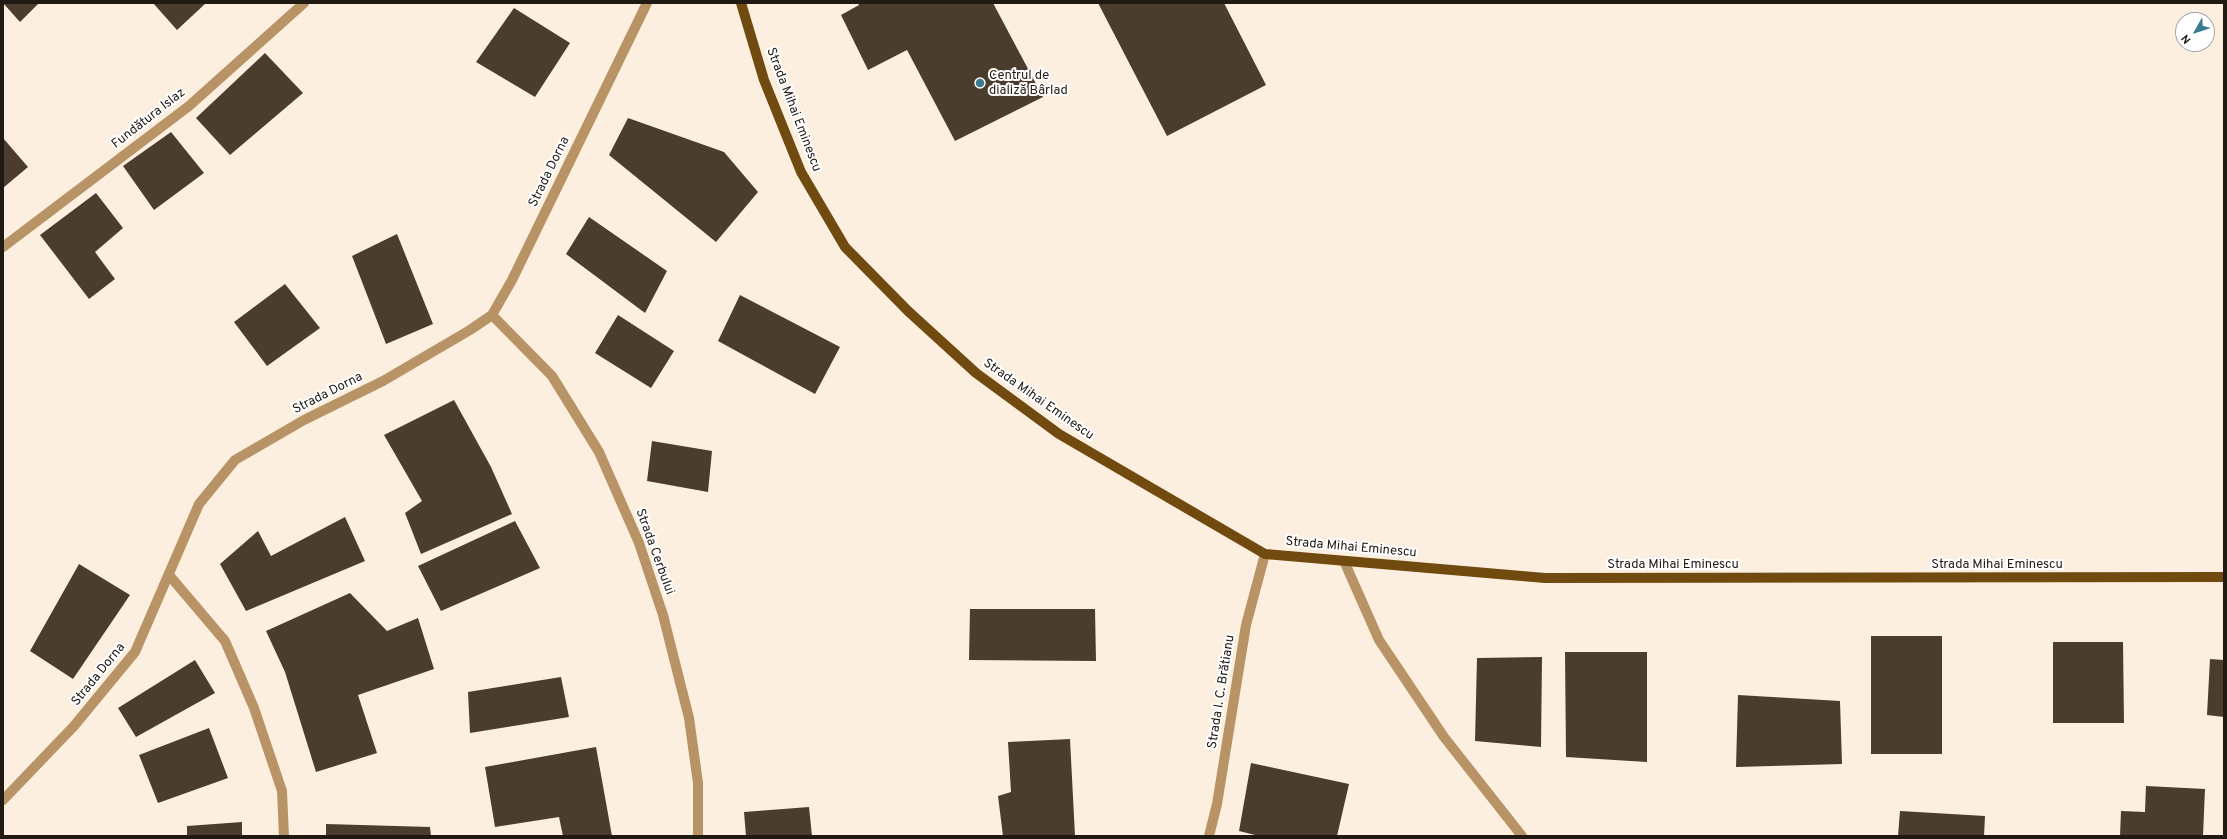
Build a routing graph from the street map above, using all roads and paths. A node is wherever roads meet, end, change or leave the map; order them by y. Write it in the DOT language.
graph roads {
  1 [pos="304,3"];
  2 [pos="647,3"];
  3 [pos="741,3"];
  4 [pos="3,247"];
  5 [pos="492,315"];
  6 [pos="1265,554"];
  7 [pos="1344,561"];
  8 [pos="169,576"];
  9 [pos="2224,577"];
  10 [pos="3,800"];
  11 [pos="284,836"];
  12 [pos="698,836"];
  13 [pos="1209,836"];
  14 [pos="1522,836"];
  1 -- 4 [label="street, Fundătura Islaz"];
  2 -- 5 [label="street, Strada Dorna"];
  3 -- 6 [label="main road, Strada Mihai Eminescu"];
  5 -- 8 [label="street, Strada Dorna"];
  5 -- 12 [label="street, Strada Cerbului"];
  6 -- 7 [label="main road, Strada Mihai Eminescu"];
  6 -- 13 [label="street, Strada I. C. Brătianu"];
  7 -- 9 [label="main road, Strada Mihai Eminescu"];
  7 -- 14 [label="street"];
  8 -- 10 [label="street, Strada Dorna"];
  8 -- 11 [label="street"];
}
